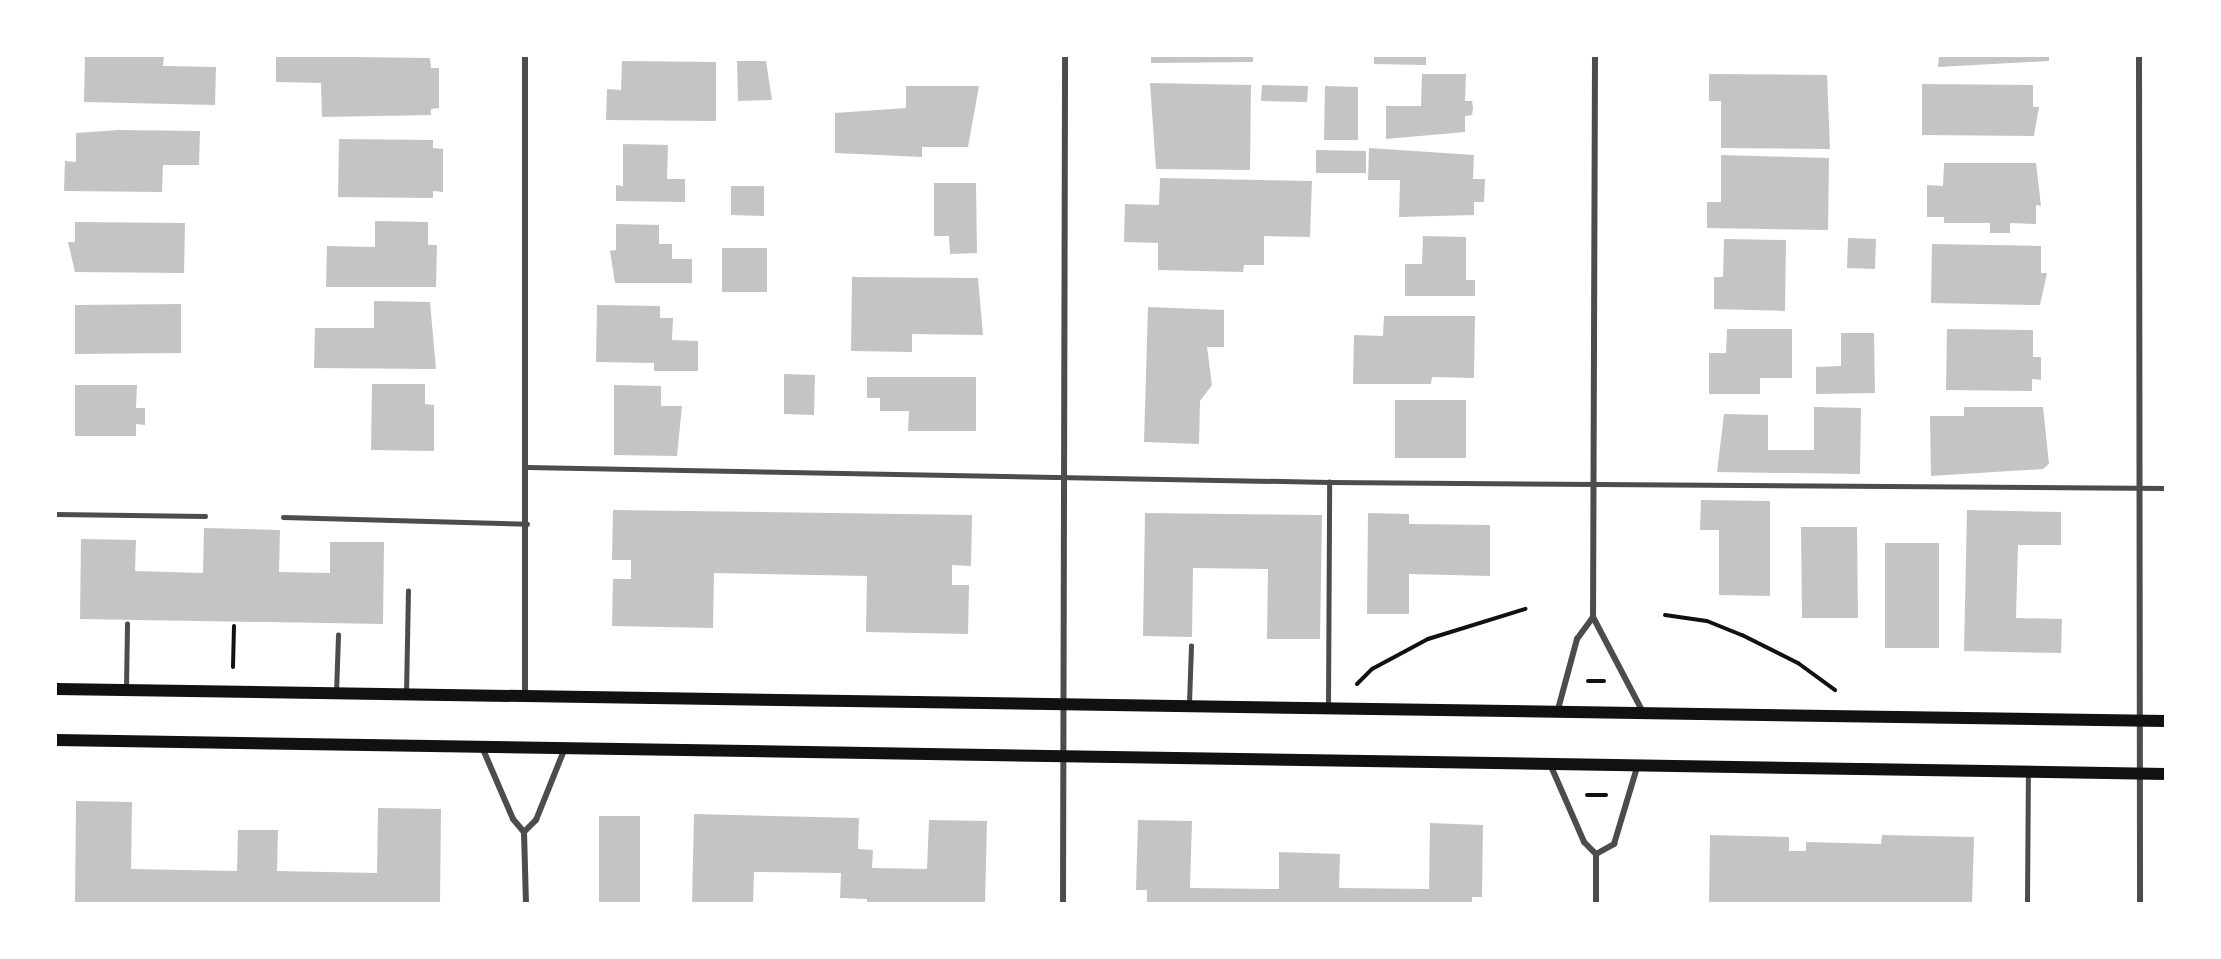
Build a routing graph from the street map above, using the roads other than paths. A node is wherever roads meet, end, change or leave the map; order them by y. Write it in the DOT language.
graph roads {
  1 [pos="525,56"];
  2 [pos="1065,56"];
  3 [pos="1596,56"];
  4 [pos="2139,56"];
  5 [pos="527,467"];
  6 [pos="1064,473"];
  7 [pos="1329,482"];
  8 [pos="1593,482"];
  9 [pos="2140,488"];
  10 [pos="2166,488"];
  11 [pos="56,514"];
  12 [pos="205,516"];
  13 [pos="283,518"];
  14 [pos="527,524"];
  15 [pos="408,591"];
  16 [pos="1593,617"];
  17 [pos="127,624"];
  18 [pos="338,634"];
  19 [pos="1191,646"];
  20 [pos="56,689"];
  21 [pos="125,690"];
  22 [pos="336,693"];
  23 [pos="406,694"];
  24 [pos="525,696"];
  25 [pos="1064,705"];
  26 [pos="1189,706"];
  27 [pos="1328,708"];
  28 [pos="1557,712"];
  29 [pos="1644,714"];
  30 [pos="2139,721"];
  31 [pos="2166,722"];
  32 [pos="56,740"];
  33 [pos="481,746"];
  34 [pos="565,748"];
  35 [pos="1065,756"];
  36 [pos="1550,764"];
  37 [pos="1638,764"];
  38 [pos="2028,771"];
  39 [pos="2139,774"];
  40 [pos="2166,774"];
  41 [pos="524,832"];
  42 [pos="1596,854"];
  43 [pos="526,903"];
  44 [pos="1063,903"];
  45 [pos="1596,903"];
  46 [pos="2027,903"];
  47 [pos="2140,903"];
  1 -- 5 [label="street"];
  2 -- 6 [label="street"];
  3 -- 8 [label="street"];
  4 -- 9 [label="street"];
  5 -- 6 [label="lane"];
  5 -- 14 [label="street"];
  6 -- 7 [label="lane"];
  6 -- 25 [label="street"];
  7 -- 8 [label="lane"];
  7 -- 27 [label="lane"];
  8 -- 9 [label="lane"];
  8 -- 16 [label="street"];
  9 -- 10 [label="lane"];
  9 -- 30 [label="street"];
  11 -- 12 [label="lane"];
  13 -- 14 [label="lane"];
  14 -- 24 [label="street"];
  15 -- 23 [label="lane"];
  16 -- 28 [label="street"];
  16 -- 29 [label="street"];
  17 -- 21 [label="lane"];
  18 -- 22 [label="lane"];
  19 -- 26 [label="lane"];
  20 -- 21 [label="main road"];
  21 -- 22 [label="main road"];
  22 -- 23 [label="main road"];
  23 -- 24 [label="main road"];
  24 -- 25 [label="main road"];
  25 -- 26 [label="main road"];
  25 -- 35 [label="street"];
  26 -- 27 [label="main road"];
  27 -- 28 [label="main road"];
  28 -- 29 [label="main road"];
  29 -- 30 [label="main road"];
  30 -- 31 [label="main road"];
  30 -- 39 [label="street"];
  32 -- 33 [label="main road"];
  33 -- 34 [label="main road"];
  33 -- 41 [label="street"];
  34 -- 35 [label="main road"];
  34 -- 41 [label="street"];
  35 -- 36 [label="main road"];
  35 -- 44 [label="street"];
  36 -- 37 [label="main road"];
  36 -- 42 [label="street"];
  37 -- 38 [label="main road"];
  37 -- 42 [label="street"];
  38 -- 39 [label="main road"];
  38 -- 46 [label="lane"];
  39 -- 40 [label="main road"];
  39 -- 47 [label="street"];
  41 -- 43 [label="street"];
  42 -- 45 [label="street"];
}
